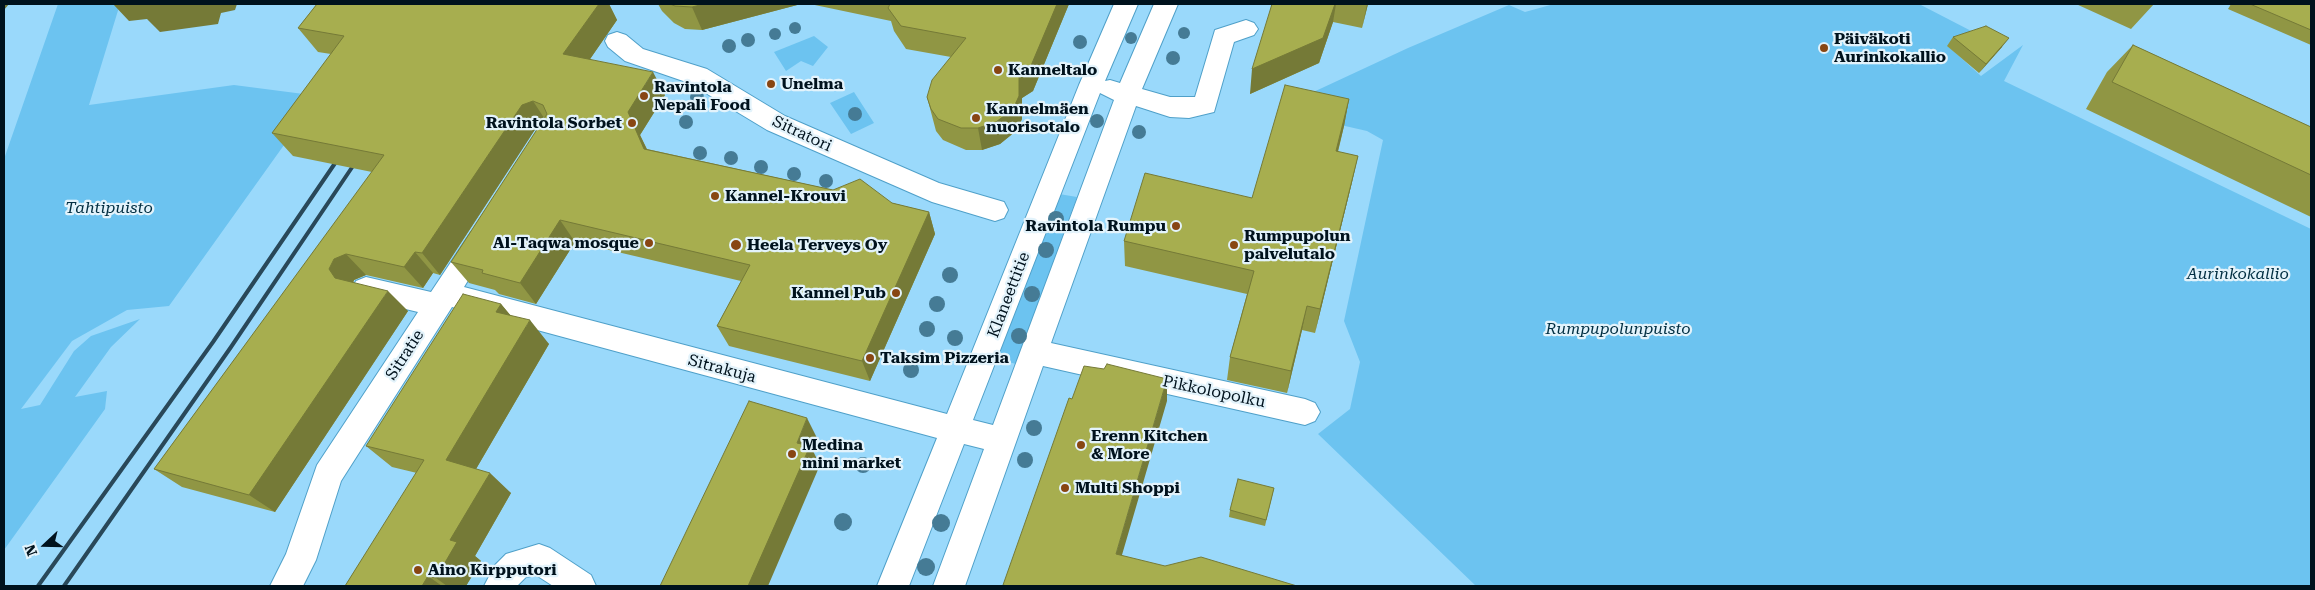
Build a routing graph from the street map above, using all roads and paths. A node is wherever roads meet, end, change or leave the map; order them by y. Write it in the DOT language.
graph roads {
  1 [pos="1126,4"];
  2 [pos="1166,4"];
  3 [pos="1246,29"];
  4 [pos="617,41"];
  5 [pos="1091,85"];
  6 [pos="1128,94"];
  7 [pos="995,210"];
  8 [pos="494,219"];
  9 [pos="366,289"];
  10 [pos="442,299"];
  11 [pos="1035,352"];
  12 [pos="1305,412"];
  13 [pos="954,430"];
  14 [pos="1000,440"];
  15 [pos="286,586"];
  16 [pos="500,586"];
  17 [pos="580,586"];
  18 [pos="894,586"];
  19 [pos="949,586"];
  1 -- 5 [label="street, Klaneettitie"];
  2 -- 6 [label="street"];
  3 -- 6 [label="street"];
  4 -- 7 [label="street, Sitratori"];
  5 -- 6 [label="street"];
  5 -- 13 [label="street, Klaneettitie"];
  6 -- 11 [label="street"];
  8 -- 10 [label="street, Sitratie"];
  9 -- 10 [label="street, Sitrakuja"];
  10 -- 13 [label="street, Sitrakuja"];
  10 -- 15 [label="street, Sitratie"];
  11 -- 12 [label="street, Pikkolopolku"];
  11 -- 14 [label="street"];
  13 -- 14 [label="street, Sitrakuja"];
  13 -- 18 [label="street, Klaneettitie"];
  14 -- 19 [label="street"];
  16 -- 17 [label="street"];
}
